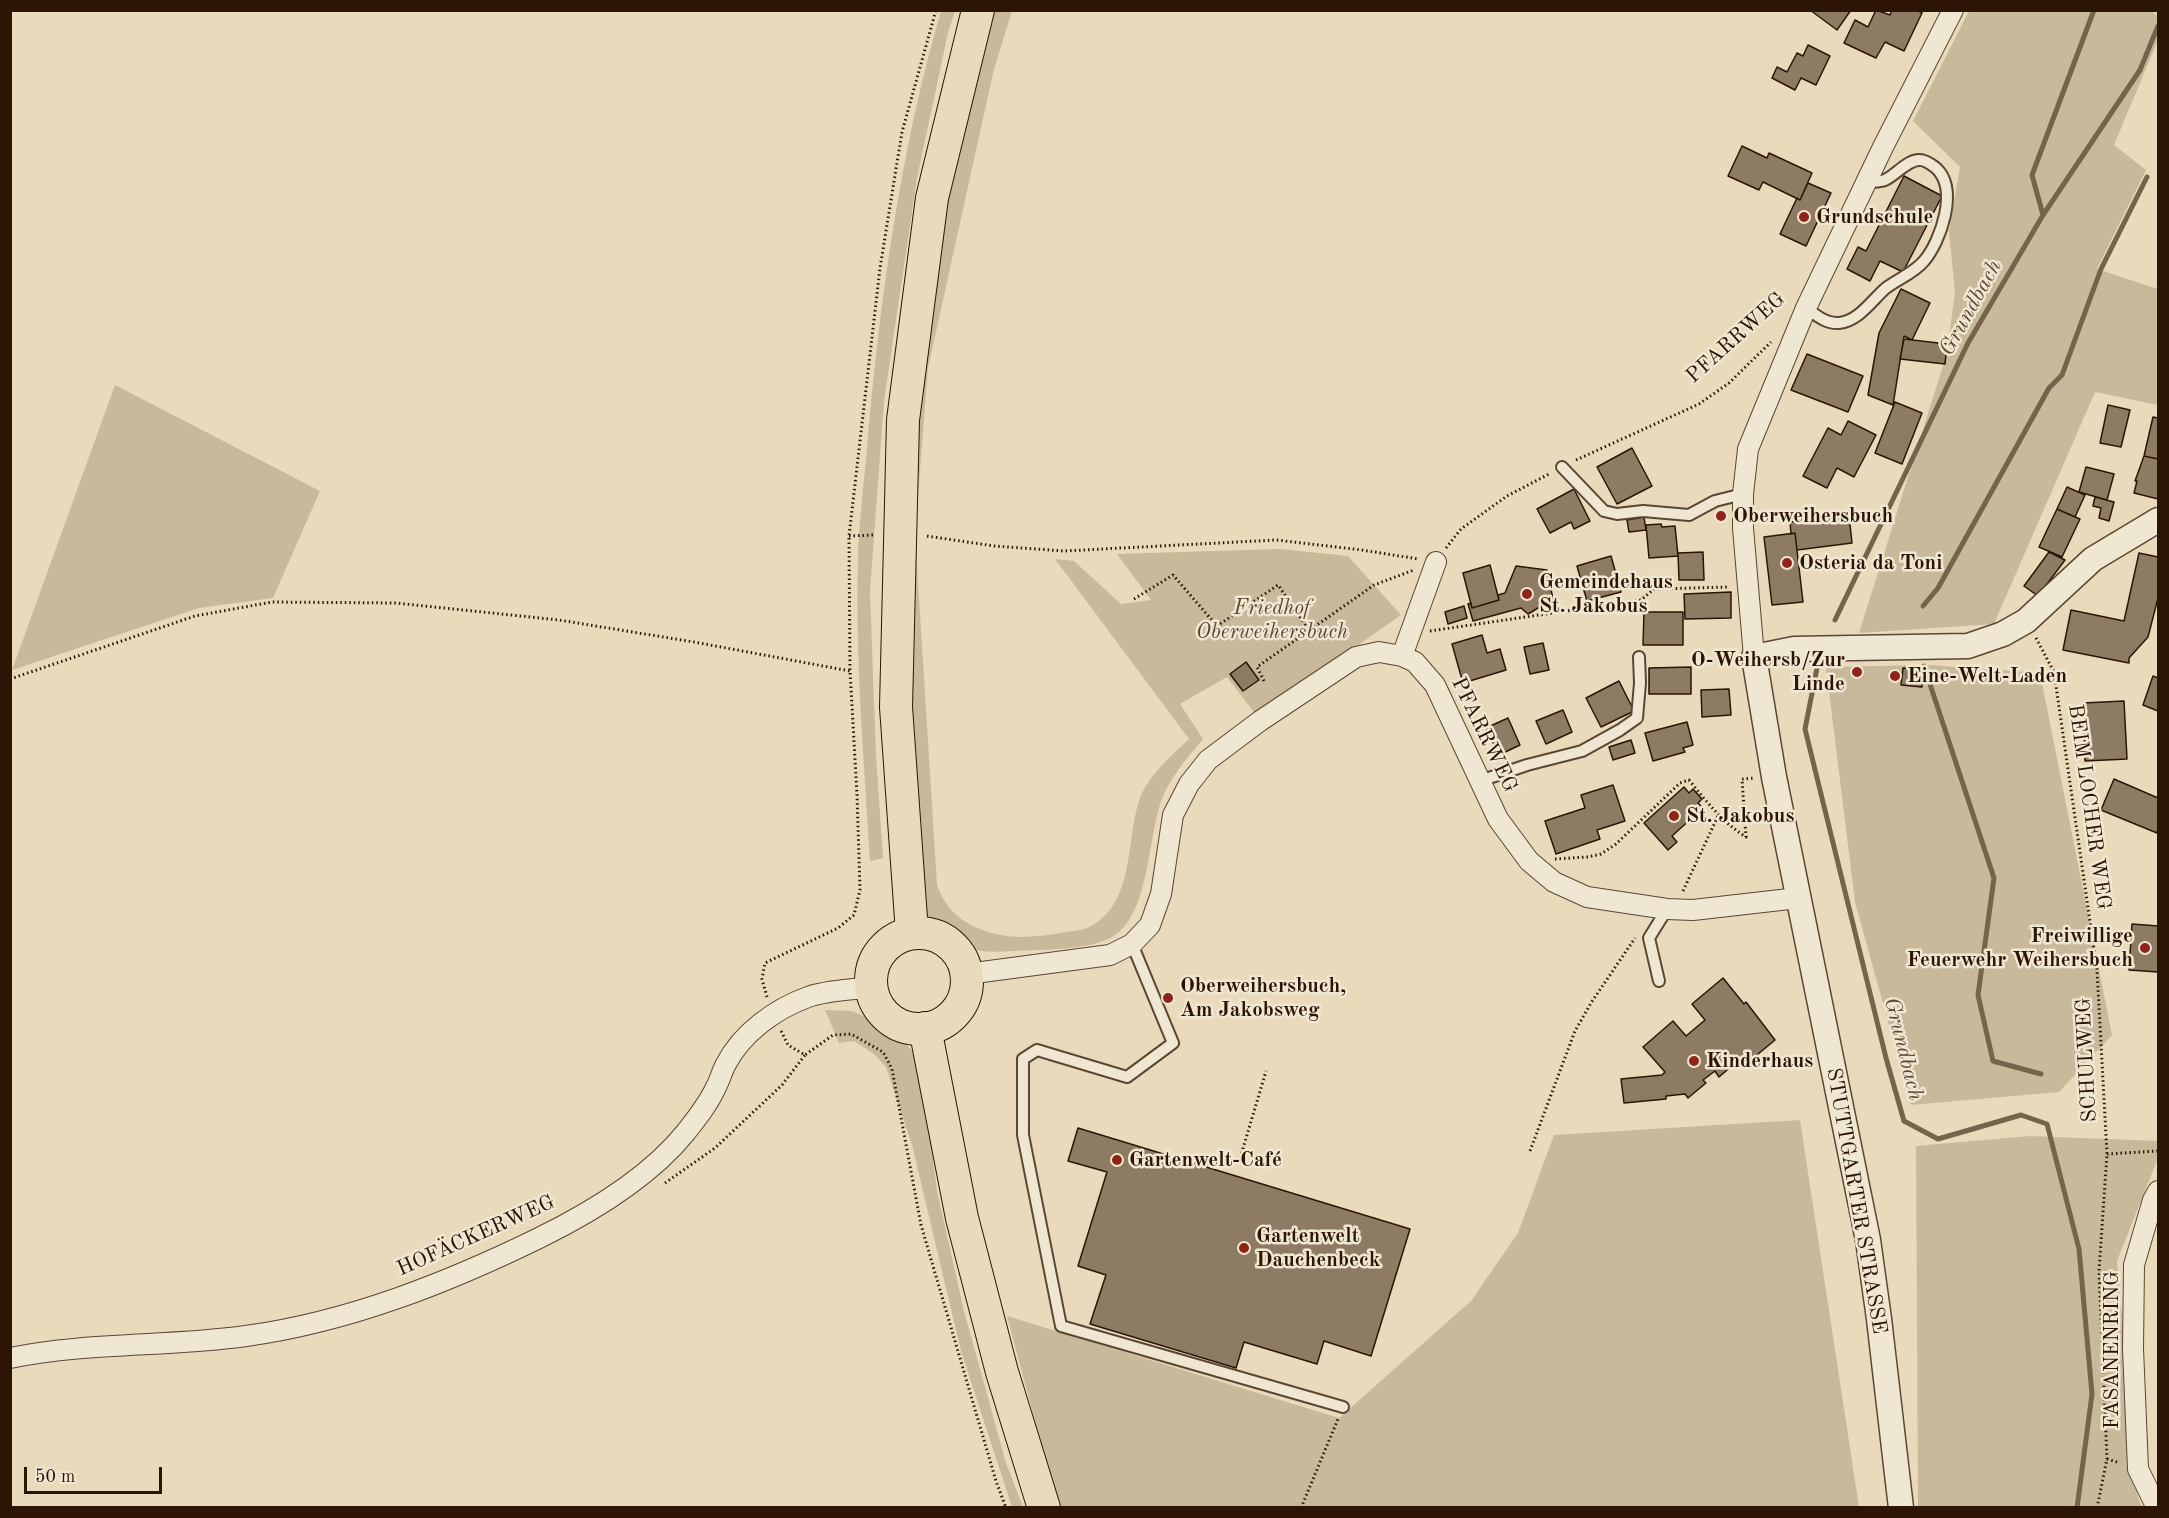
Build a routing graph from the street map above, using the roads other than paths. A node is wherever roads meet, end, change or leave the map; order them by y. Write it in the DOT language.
graph roads {
  1 [pos="978,10"];
  2 [pos="1953,10"];
  3 [pos="1866,182"];
  4 [pos="1806,308"];
  5 [pos="1562,467"];
  6 [pos="1743,494"];
  7 [pos="2157,524"];
  8 [pos="1436,561"];
  9 [pos="1402,656"];
  10 [pos="1639,657"];
  11 [pos="1754,657"];
  12 [pos="1480,781"];
  13 [pos="1798,898"];
  14 [pos="1664,908"];
  15 [pos="912,933"];
  16 [pos="1132,944"];
  17 [pos="967,974"];
  18 [pos="1659,981"];
  19 [pos="871,987"];
  20 [pos="925,1028"];
  21 [pos="2158,1191"];
  22 [pos="10,1358"];
  23 [pos="1343,1407"];
  24 [pos="1044,1508"];
  25 [pos="1901,1508"];
  26 [pos="2157,1508"];
  1 -- 15 [label="main road"];
  2 -- 3 [label="street, STUTTGARTER STRASSE"];
  3 -- 4 [label="street, STUTTGARTER STRASSE"];
  3 -- 4 [label="lane"];
  4 -- 6 [label="street, STUTTGARTER STRASSE"];
  5 -- 6 [label="lane"];
  6 -- 11 [label="street, STUTTGARTER STRASSE"];
  7 -- 11 [label="street"];
  8 -- 9 [label="street"];
  9 -- 12 [label="street, PFARRWEG"];
  9 -- 16 [label="street"];
  10 -- 12 [label="lane"];
  11 -- 13 [label="street, STUTTGARTER STRASSE"];
  12 -- 14 [label="street, PFARRWEG"];
  13 -- 14 [label="street, PFARRWEG"];
  13 -- 25 [label="street, STUTTGARTER STRASSE"];
  14 -- 18 [label="lane"];
  15 -- 17 [label="main road"];
  15 -- 19 [label="main road"];
  16 -- 17 [label="street"];
  16 -- 23 [label="lane"];
  17 -- 20 [label="main road"];
  19 -- 20 [label="main road"];
  19 -- 22 [label="street, HOFÄCKERWEG"];
  20 -- 24 [label="main road"];
  21 -- 26 [label="street, FASANENRING"];
}
